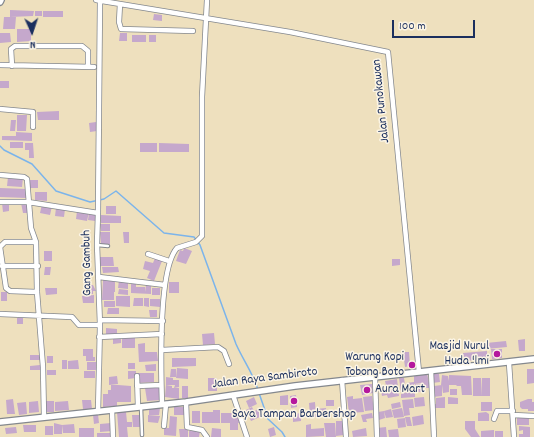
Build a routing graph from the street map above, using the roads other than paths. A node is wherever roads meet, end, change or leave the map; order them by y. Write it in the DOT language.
graph roads {
  1 [pos="98,0"];
  2 [pos="207,0"];
  3 [pos="111,1"];
  4 [pos="120,4"];
  5 [pos="207,18"];
  6 [pos="193,31"];
  7 [pos="0,65"];
  8 [pos="12,66"];
  9 [pos="88,67"];
  10 [pos="94,67"];
  11 [pos="0,109"];
  12 [pos="33,127"];
  13 [pos="0,174"];
  14 [pos="0,202"];
  15 [pos="28,202"];
  16 [pos="98,213"];
  17 [pos="36,242"];
  18 [pos="97,244"];
  19 [pos="108,246"];
  20 [pos="148,254"];
  21 [pos="169,261"];
  22 [pos="2,266"];
  23 [pos="38,266"];
  24 [pos="99,277"];
  25 [pos="165,285"];
  26 [pos="37,292"];
  27 [pos="0,314"];
  28 [pos="39,315"];
  29 [pos="163,321"];
  30 [pos="100,323"];
  31 [pos="162,334"];
  32 [pos="99,337"];
  33 [pos="162,350"];
  34 [pos="534,359"];
  35 [pos="509,363"];
  36 [pos="229,364"];
  37 [pos="431,371"];
  38 [pos="419,372"];
  39 [pos="137,376"];
  40 [pos="375,378"];
  41 [pos="342,380"];
  42 [pos="161,385"];
  43 [pos="137,386"];
  44 [pos="233,395"];
  45 [pos="186,402"];
  46 [pos="164,404"];
  47 [pos="140,407"];
  48 [pos="112,410"];
  49 [pos="98,412"];
  50 [pos="513,413"];
  51 [pos="534,416"];
  52 [pos="44,417"];
  53 [pos="494,418"];
  54 [pos="0,422"];
  55 [pos="164,426"];
  56 [pos="142,435"];
  57 [pos="113,437"];
  58 [pos="207,437"];
  59 [pos="247,437"];
  60 [pos="346,437"];
  61 [pos="377,437"];
  62 [pos="434,437"];
  63 [pos="514,437"];
  1 -- 3 [label="street, Jalan Punokawan"];
  1 -- 16 [label="street"];
  2 -- 5 [label="street"];
  3 -- 4 [label="street, Jalan Punokawan"];
  4 -- 5 [label="street, Jalan Punokawan"];
  4 -- 6 [label="street"];
  5 -- 21 [label="street"];
  5 -- 38 [label="street, Jalan Punokawan"];
  7 -- 8 [label="street"];
  8 -- 9 [label="street"];
  8 -- 9 [label="street"];
  9 -- 10 [label="street"];
  11 -- 12 [label="street"];
  13 -- 15 [label="street"];
  14 -- 15 [label="street, Gang Gambuh"];
  15 -- 16 [label="street, Gang Gambuh"];
  15 -- 17 [label="street"];
  16 -- 18 [label="street, Gang Gambuh"];
  17 -- 22 [label="street"];
  17 -- 23 [label="street"];
  18 -- 19 [label="lane"];
  18 -- 24 [label="street, Gang Gambuh"];
  20 -- 21 [label="street"];
  21 -- 25 [label="street"];
  22 -- 23 [label="street"];
  22 -- 26 [label="street"];
  23 -- 26 [label="street"];
  24 -- 25 [label="street"];
  24 -- 30 [label="street, Gang Gambuh"];
  25 -- 29 [label="street"];
  26 -- 28 [label="street"];
  27 -- 28 [label="street"];
  28 -- 30 [label="street"];
  28 -- 52 [label="street"];
  29 -- 30 [label="street"];
  29 -- 31 [label="street"];
  30 -- 32 [label="street, Gang Gambuh"];
  31 -- 32 [label="street"];
  31 -- 33 [label="street"];
  32 -- 49 [label="street, Gang Gambuh"];
  33 -- 36 [label="street"];
  33 -- 42 [label="street"];
  34 -- 35 [label="street, Jalan Raya Sambiroto"];
  35 -- 37 [label="street, Jalan Raya Sambiroto"];
  35 -- 50 [label="street"];
  37 -- 38 [label="street, Jalan Raya Sambiroto"];
  37 -- 62 [label="street"];
  38 -- 40 [label="street, Jalan Raya Sambiroto"];
  39 -- 43 [label="street"];
  40 -- 41 [label="street, Jalan Raya Sambiroto"];
  40 -- 61 [label="street"];
  41 -- 44 [label="street, Jalan Raya Sambiroto"];
  41 -- 60 [label="street"];
  42 -- 43 [label="street"];
  42 -- 46 [label="street"];
  43 -- 47 [label="street"];
  44 -- 45 [label="street, Jalan Raya Sambiroto"];
  44 -- 59 [label="street"];
  45 -- 46 [label="street, Jalan Raya Sambiroto"];
  45 -- 58 [label="street"];
  46 -- 47 [label="street, Jalan Raya Sambiroto"];
  46 -- 55 [label="street"];
  47 -- 48 [label="street, Jalan Raya Sambiroto"];
  47 -- 56 [label="lane"];
  48 -- 49 [label="street, Jalan Raya Sambiroto"];
  48 -- 57 [label="street"];
  49 -- 52 [label="street, Jalan Raya Sambiroto"];
  50 -- 51 [label="street"];
  50 -- 53 [label="street"];
  50 -- 63 [label="street"];
  52 -- 54 [label="street, Jalan Raya Sambiroto"];
}
